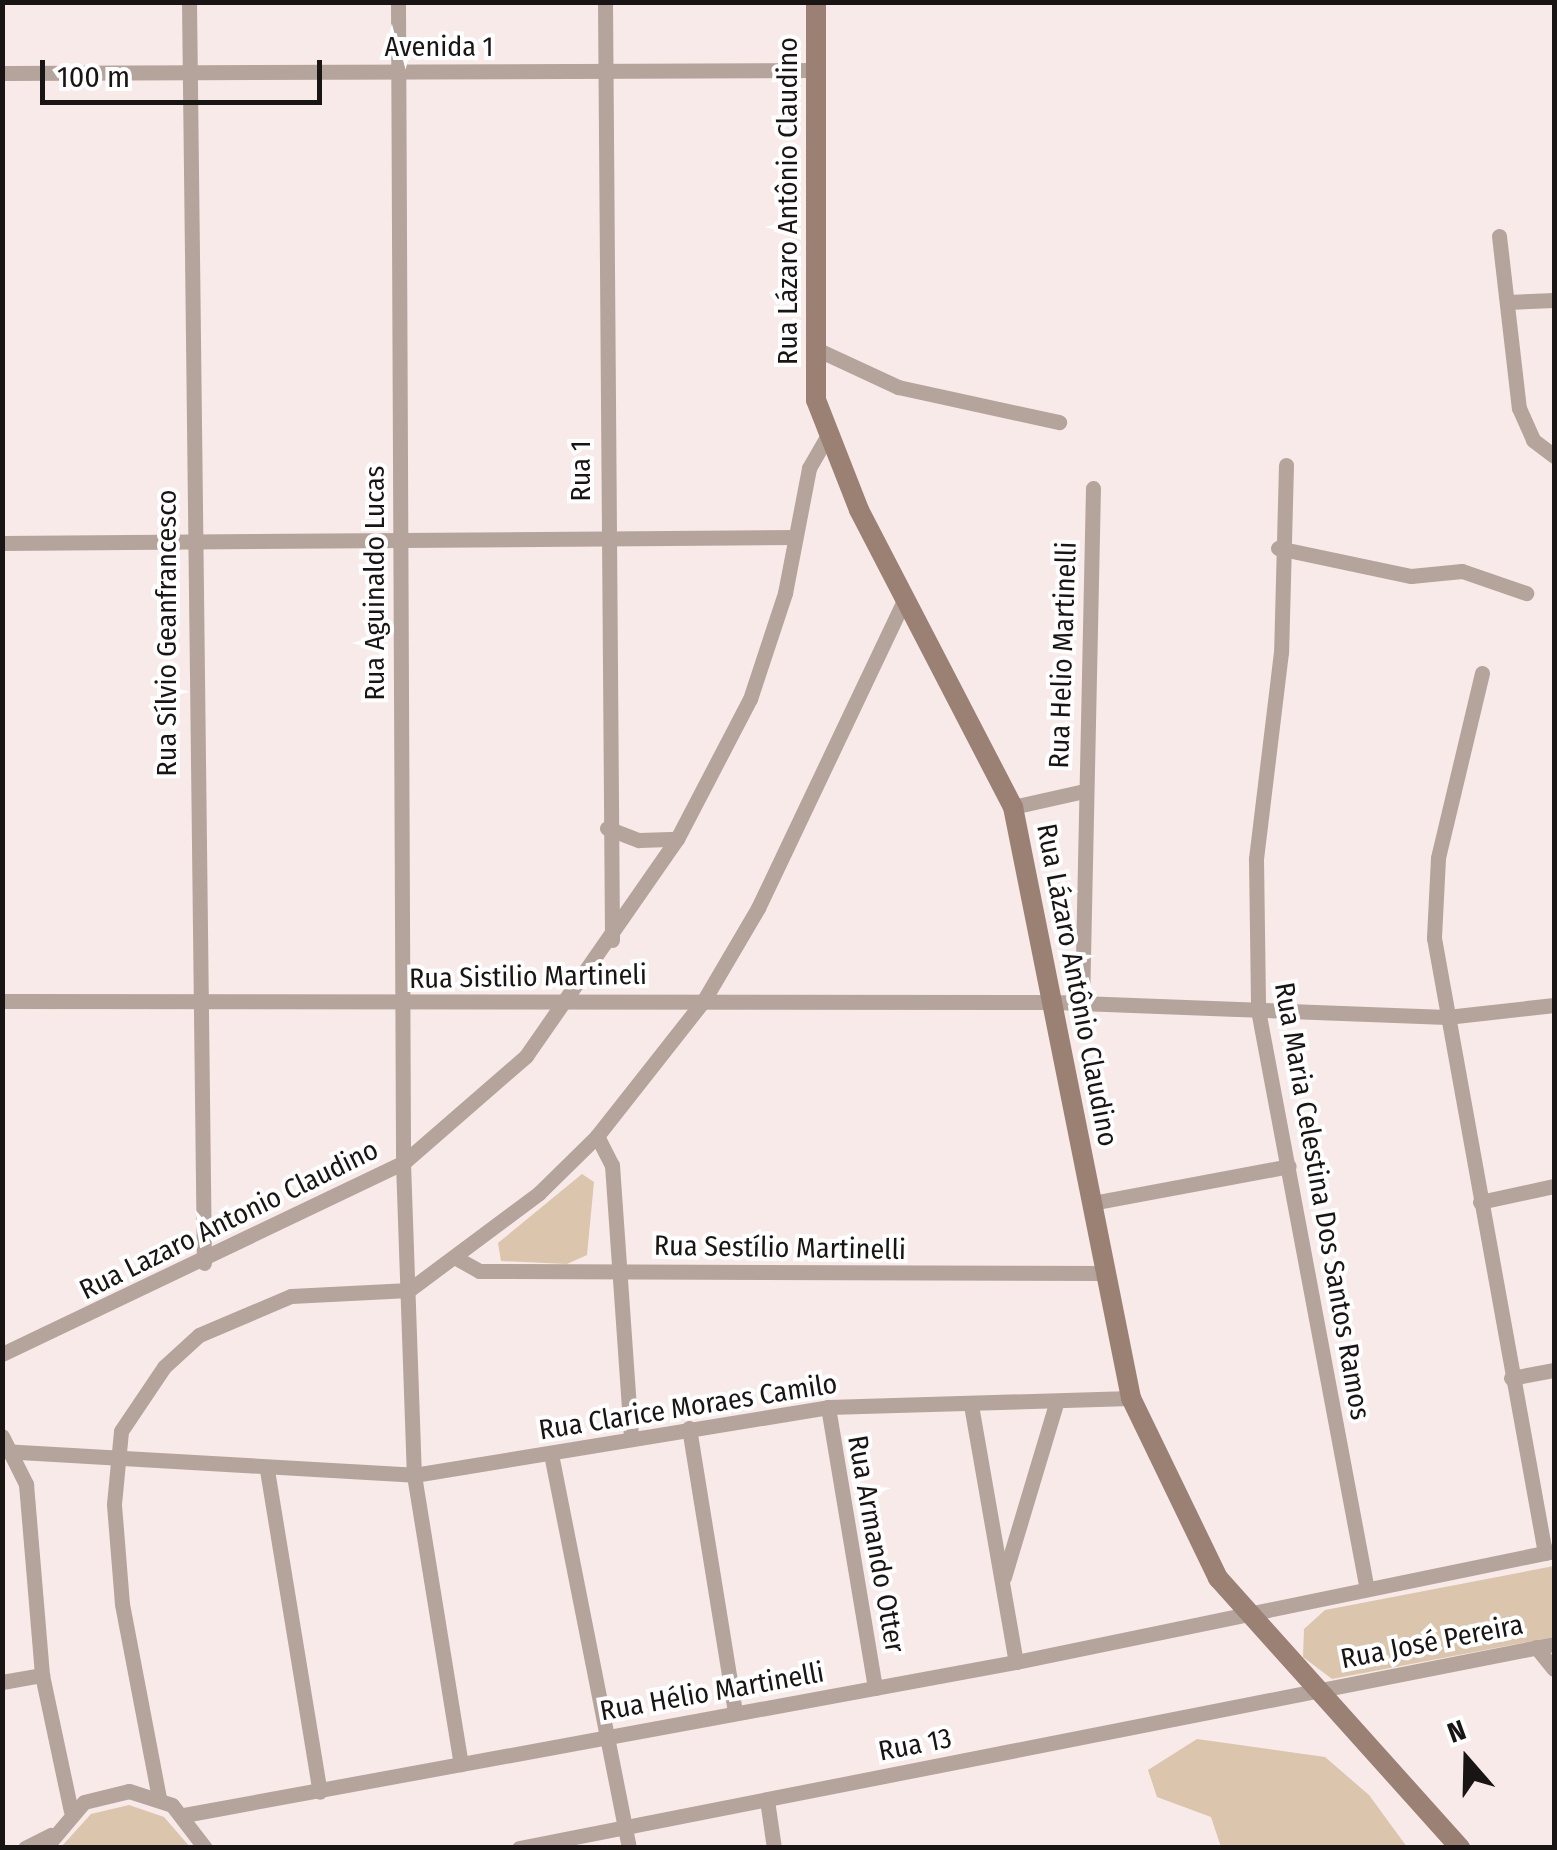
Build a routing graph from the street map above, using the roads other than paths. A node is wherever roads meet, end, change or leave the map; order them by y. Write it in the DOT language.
graph roads {
  1 [pos="189,2"];
  2 [pos="398,2"];
  3 [pos="606,2"];
  4 [pos="816,2"];
  5 [pos="606,70"];
  6 [pos="816,70"];
  7 [pos="2,72"];
  8 [pos="189,72"];
  9 [pos="398,72"];
  10 [pos="1500,236"];
  11 [pos="1554,300"];
  12 [pos="1507,302"];
  13 [pos="814,348"];
  14 [pos="1059,422"];
  15 [pos="826,438"];
  16 [pos="1554,456"];
  17 [pos="1286,465"];
  18 [pos="1093,488"];
  19 [pos="794,537"];
  20 [pos="400,540"];
  21 [pos="606,540"];
  22 [pos="192,542"];
  23 [pos="2,543"];
  24 [pos="1278,548"];
  25 [pos="1526,592"];
  26 [pos="906,598"];
  27 [pos="1482,673"];
  28 [pos="1084,791"];
  29 [pos="1013,808"];
  30 [pos="607,828"];
  31 [pos="677,839"];
  32 [pos="612,940"];
  33 [pos="572,998"];
  34 [pos="704,1000"];
  35 [pos="2,1001"];
  36 [pos="197,1001"];
  37 [pos="1054,1002"];
  38 [pos="402,1004"];
  39 [pos="1082,1004"];
  40 [pos="1554,1005"];
  41 [pos="1258,1010"];
  42 [pos="1447,1017"];
  43 [pos="597,1136"];
  44 [pos="403,1163"];
  45 [pos="1290,1166"];
  46 [pos="1554,1186"];
  47 [pos="1092,1202"];
  48 [pos="1480,1202"];
  49 [pos="456,1258"];
  50 [pos="204,1263"];
  51 [pos="618,1271"];
  52 [pos="1106,1273"];
  53 [pos="409,1290"];
  54 [pos="2,1354"];
  55 [pos="1554,1370"];
  56 [pos="1510,1378"];
  57 [pos="1131,1398"];
  58 [pos="971,1404"];
  59 [pos="1056,1404"];
  60 [pos="828,1407"];
  61 [pos="690,1428"];
  62 [pos="2,1436"];
  63 [pos="631,1436"];
  64 [pos="9,1450"];
  65 [pos="551,1454"];
  66 [pos="118,1458"];
  67 [pos="267,1470"];
  68 [pos="414,1475"];
  69 [pos="1550,1552"];
  70 [pos="1002,1584"];
  71 [pos="1366,1585"];
  72 [pos="1249,1614"];
  73 [pos="1554,1644"];
  74 [pos="1536,1647"];
  75 [pos="1016,1662"];
  76 [pos="1554,1669"];
  77 [pos="42,1675"];
  78 [pos="2,1682"];
  79 [pos="875,1688"];
  80 [pos="1320,1690"];
  81 [pos="736,1712"];
  82 [pos="603,1736"];
  83 [pos="462,1764"];
  84 [pos="320,1792"];
  85 [pos="158,1798"];
  86 [pos="766,1800"];
  87 [pos="71,1811"];
  88 [pos="184,1815"];
  89 [pos="625,1826"];
  90 [pos="48,1841"];
  91 [pos="25,1848"];
  92 [pos="204,1848"];
  93 [pos="519,1848"];
  94 [pos="628,1848"];
  95 [pos="774,1848"];
  96 [pos="1460,1848"];
  1 -- 8 [label="street, Rua Sílvio Geanfrancesco"];
  2 -- 9 [label="street, Rua Aguinaldo Lucas"];
  3 -- 5 [label="street, Rua 1"];
  4 -- 6 [label="main road, Rua Lázaro Antônio Claudino"];
  5 -- 6 [label="street, Avenida 1"];
  5 -- 9 [label="street, Avenida 1"];
  5 -- 21 [label="street, Rua 1"];
  6 -- 13 [label="main road, Rua Lázaro Antônio Claudino"];
  7 -- 8 [label="street, Avenida 1"];
  8 -- 9 [label="street, Avenida 1"];
  8 -- 22 [label="street, Rua Sílvio Geanfrancesco"];
  9 -- 20 [label="street, Rua Aguinaldo Lucas"];
  10 -- 12 [label="street"];
  11 -- 12 [label="street"];
  12 -- 16 [label="street"];
  13 -- 14 [label="street"];
  13 -- 15 [label="main road, Rua Lázaro Antônio Claudino"];
  15 -- 19 [label="street, Rua Lazaro Antonio Claudino"];
  15 -- 26 [label="main road, Rua Lázaro Antônio Claudino"];
  17 -- 24 [label="street, Rua Maria Celestina Dos Santos Ramos"];
  18 -- 28 [label="street, Rua Helio Martinelli"];
  19 -- 21 [label="street"];
  19 -- 31 [label="street, Rua Lazaro Antonio Claudino"];
  20 -- 21 [label="street"];
  20 -- 22 [label="street"];
  20 -- 38 [label="street, Rua Aguinaldo Lucas"];
  21 -- 30 [label="street, Rua 1"];
  22 -- 23 [label="street"];
  22 -- 36 [label="street, Rua Sílvio Geanfrancesco"];
  24 -- 25 [label="street"];
  24 -- 41 [label="street, Rua Maria Celestina Dos Santos Ramos"];
  26 -- 29 [label="main road, Rua Lázaro Antônio Claudino"];
  26 -- 34 [label="street"];
  27 -- 42 [label="street"];
  28 -- 29 [label="street"];
  28 -- 39 [label="street, Rua Helio Martinelli"];
  29 -- 37 [label="main road, Rua Lázaro Antônio Claudino"];
  30 -- 31 [label="street"];
  30 -- 32 [label="street, Rua 1"];
  31 -- 32 [label="street, Rua Lazaro Antonio Claudino"];
  32 -- 33 [label="street, Rua Lazaro Antonio Claudino"];
  33 -- 34 [label="street, Rua Sistilio Martineli"];
  33 -- 38 [label="street, Rua Sistilio Martineli"];
  33 -- 44 [label="street, Rua Lazaro Antonio Claudino"];
  34 -- 37 [label="street, Rua Sistilio Martineli"];
  34 -- 43 [label="street"];
  35 -- 36 [label="street, Rua Sistilio Martineli"];
  36 -- 38 [label="street, Rua Sistilio Martineli"];
  36 -- 50 [label="street, Rua Sílvio Geanfrancesco"];
  37 -- 39 [label="street, Rua Sistilio Martineli"];
  37 -- 47 [label="main road, Rua Lázaro Antônio Claudino"];
  38 -- 44 [label="street, Rua Aguinaldo Lucas"];
  39 -- 41 [label="street, Rua Sistilio Martineli"];
  40 -- 42 [label="street, Rua Sistilio Martineli"];
  41 -- 42 [label="street, Rua Sistilio Martineli"];
  41 -- 45 [label="street, Rua Maria Celestina Dos Santos Ramos"];
  42 -- 48 [label="street"];
  43 -- 49 [label="street"];
  43 -- 51 [label="street"];
  44 -- 50 [label="street, Rua Lazaro Antonio Claudino"];
  44 -- 53 [label="street"];
  45 -- 47 [label="street"];
  45 -- 71 [label="street, Rua Maria Celestina Dos Santos Ramos"];
  46 -- 48 [label="street"];
  47 -- 52 [label="main road, Rua Lázaro Antônio Claudino"];
  48 -- 56 [label="street"];
  49 -- 51 [label="street, Rua Sestílio Martinelli"];
  49 -- 53 [label="street"];
  50 -- 54 [label="street, Rua Lazaro Antonio Claudino"];
  51 -- 52 [label="street, Rua Sestílio Martinelli"];
  51 -- 63 [label="street"];
  52 -- 57 [label="main road, Rua Lázaro Antônio Claudino"];
  53 -- 66 [label="street"];
  53 -- 68 [label="street"];
  55 -- 56 [label="street"];
  56 -- 69 [label="street"];
  57 -- 59 [label="street, Rua Clarice Moraes Camilo"];
  57 -- 72 [label="main road, Rua Lázaro Antônio Claudino"];
  58 -- 59 [label="street, Rua Clarice Moraes Camilo"];
  58 -- 60 [label="street, Rua Clarice Moraes Camilo"];
  58 -- 70 [label="street"];
  59 -- 70 [label="street"];
  60 -- 61 [label="street, Rua Clarice Moraes Camilo"];
  60 -- 79 [label="street, Rua Armando Otter"];
  61 -- 63 [label="street, Rua Clarice Moraes Camilo"];
  61 -- 81 [label="street"];
  62 -- 64 [label="street"];
  63 -- 65 [label="street, Rua Clarice Moraes Camilo"];
  64 -- 66 [label="street, Rua Clarice Moraes Camilo"];
  64 -- 77 [label="street"];
  65 -- 68 [label="street, Rua Clarice Moraes Camilo"];
  65 -- 82 [label="street"];
  66 -- 67 [label="street, Rua Clarice Moraes Camilo"];
  66 -- 85 [label="street"];
  67 -- 68 [label="street, Rua Clarice Moraes Camilo"];
  67 -- 84 [label="street"];
  68 -- 83 [label="street"];
  69 -- 71 [label="street"];
  70 -- 75 [label="street"];
  71 -- 72 [label="street"];
  72 -- 75 [label="street, Rua Hélio Martinelli"];
  72 -- 80 [label="main road, Rua Lázaro Antônio Claudino"];
  73 -- 74 [label="street, Rua José Pereira"];
  74 -- 76 [label="street"];
  74 -- 80 [label="street, Rua José Pereira"];
  75 -- 79 [label="street, Rua Hélio Martinelli"];
  77 -- 78 [label="street"];
  77 -- 87 [label="street"];
  79 -- 81 [label="street, Rua Hélio Martinelli"];
  80 -- 86 [label="street, Rua 13"];
  80 -- 96 [label="main road, Rua Lázaro Antônio Claudino"];
  81 -- 82 [label="street, Rua Hélio Martinelli"];
  82 -- 83 [label="street, Rua Hélio Martinelli"];
  82 -- 89 [label="street"];
  83 -- 84 [label="street, Rua Hélio Martinelli"];
  84 -- 88 [label="street, Rua Hélio Martinelli"];
  85 -- 87 [label="street"];
  85 -- 88 [label="street"];
  86 -- 89 [label="street, Rua 13"];
  86 -- 95 [label="street"];
  87 -- 90 [label="street"];
  88 -- 92 [label="street"];
  89 -- 93 [label="street, Rua 13"];
  89 -- 94 [label="street"];
  90 -- 91 [label="street"];
}
